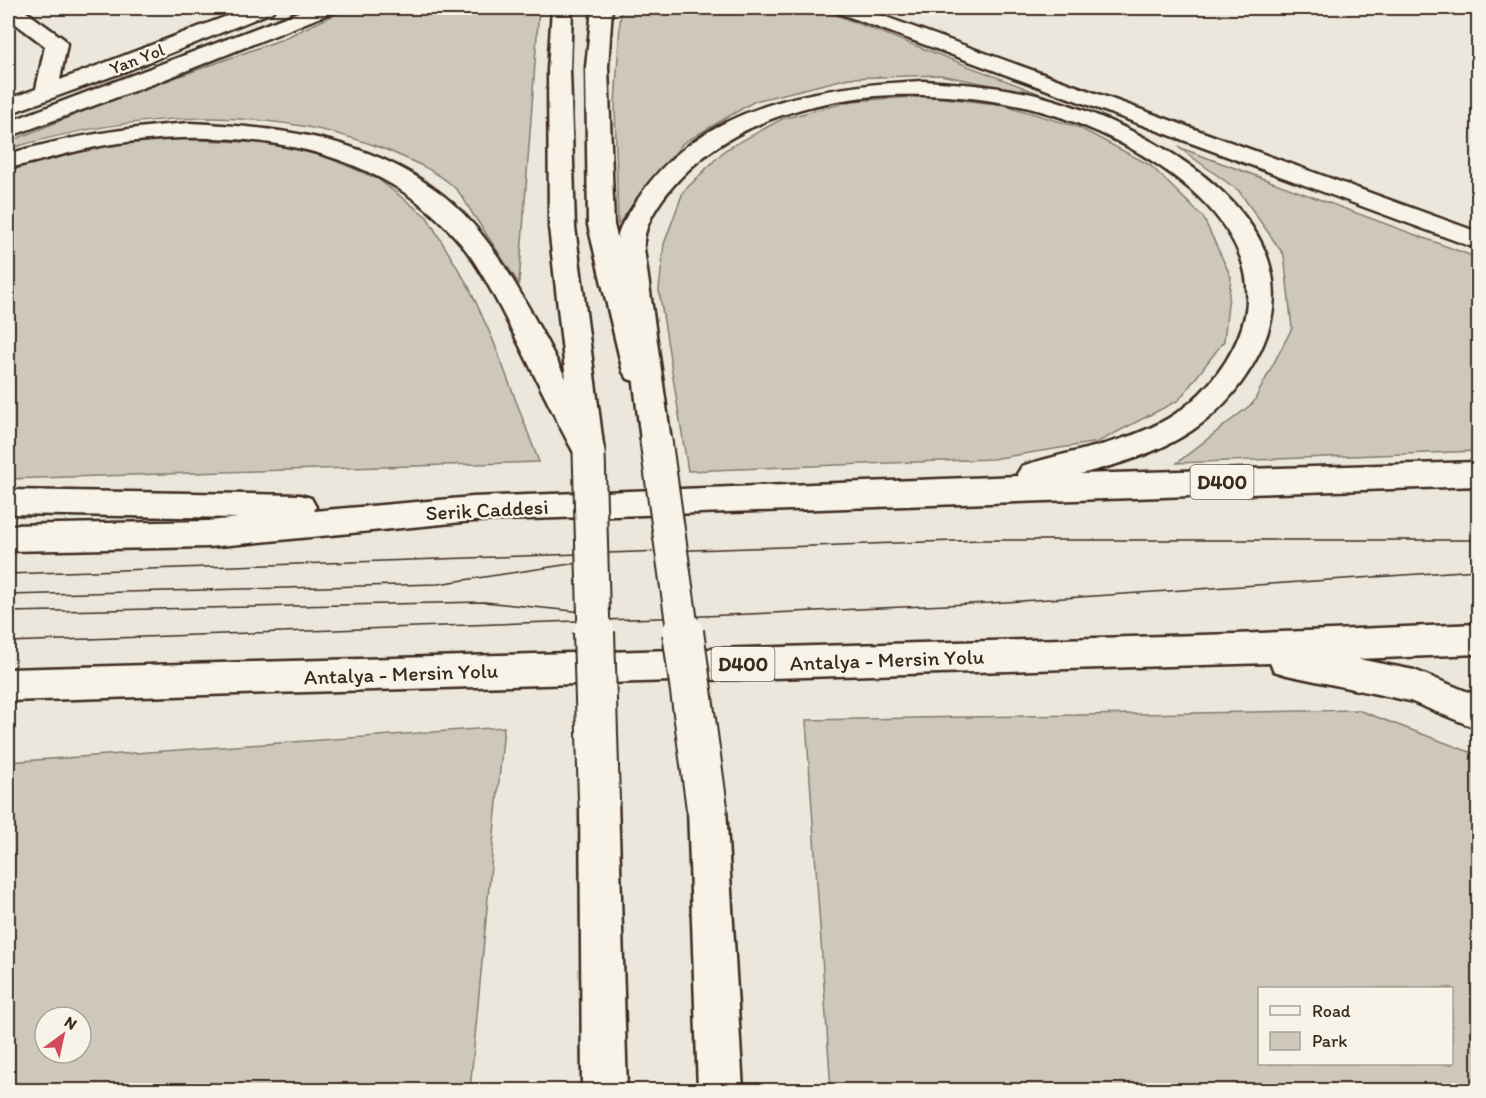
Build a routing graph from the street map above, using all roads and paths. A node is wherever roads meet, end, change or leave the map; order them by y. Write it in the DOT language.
graph roads {
  1 [pos="8,8"];
  2 [pos="265,8"];
  3 [pos="326,8"];
  4 [pos="562,8"];
  5 [pos="603,8"];
  6 [pos="843,8"];
  7 [pos="46,93"];
  8 [pos="8,107"];
  9 [pos="8,130"];
  10 [pos="8,161"];
  11 [pos="1479,241"];
  12 [pos="656,441"];
  13 [pos="589,452"];
  14 [pos="1479,474"];
  15 [pos="966,490"];
  16 [pos="8,502"];
  17 [pos="472,509"];
  18 [pos="8,538"];
  19 [pos="1479,639"];
  20 [pos="1235,649"];
  21 [pos="18,688"];
  22 [pos="1479,713"];
  23 [pos="605,1090"];
  24 [pos="721,1090"];
  1 -- 7 [label="main road"];
  2 -- 7 [label="main road, Yan Yol"];
  3 -- 9 [label="main road"];
  4 -- 13 [label="main road"];
  5 -- 12 [label="main road"];
  6 -- 11 [label="main road"];
  7 -- 8 [label="main road, Yan Yol"];
  10 -- 13 [label="main road"];
  12 -- 15 [label="main road"];
  12 -- 24 [label="main road, bridge"];
  13 -- 23 [label="main road, bridge"];
  14 -- 15 [label="main road, D400"];
  15 -- 17 [label="main road, Serik Caddesi / D400"];
  16 -- 17 [label="main road"];
  17 -- 18 [label="main road, Serik Caddesi / D400"];
  19 -- 20 [label="main road, Antalya - Mersin Yolu / D400"];
  20 -- 21 [label="main road, Antalya - Mersin Yolu / D400"];
  20 -- 22 [label="main road"];
}
